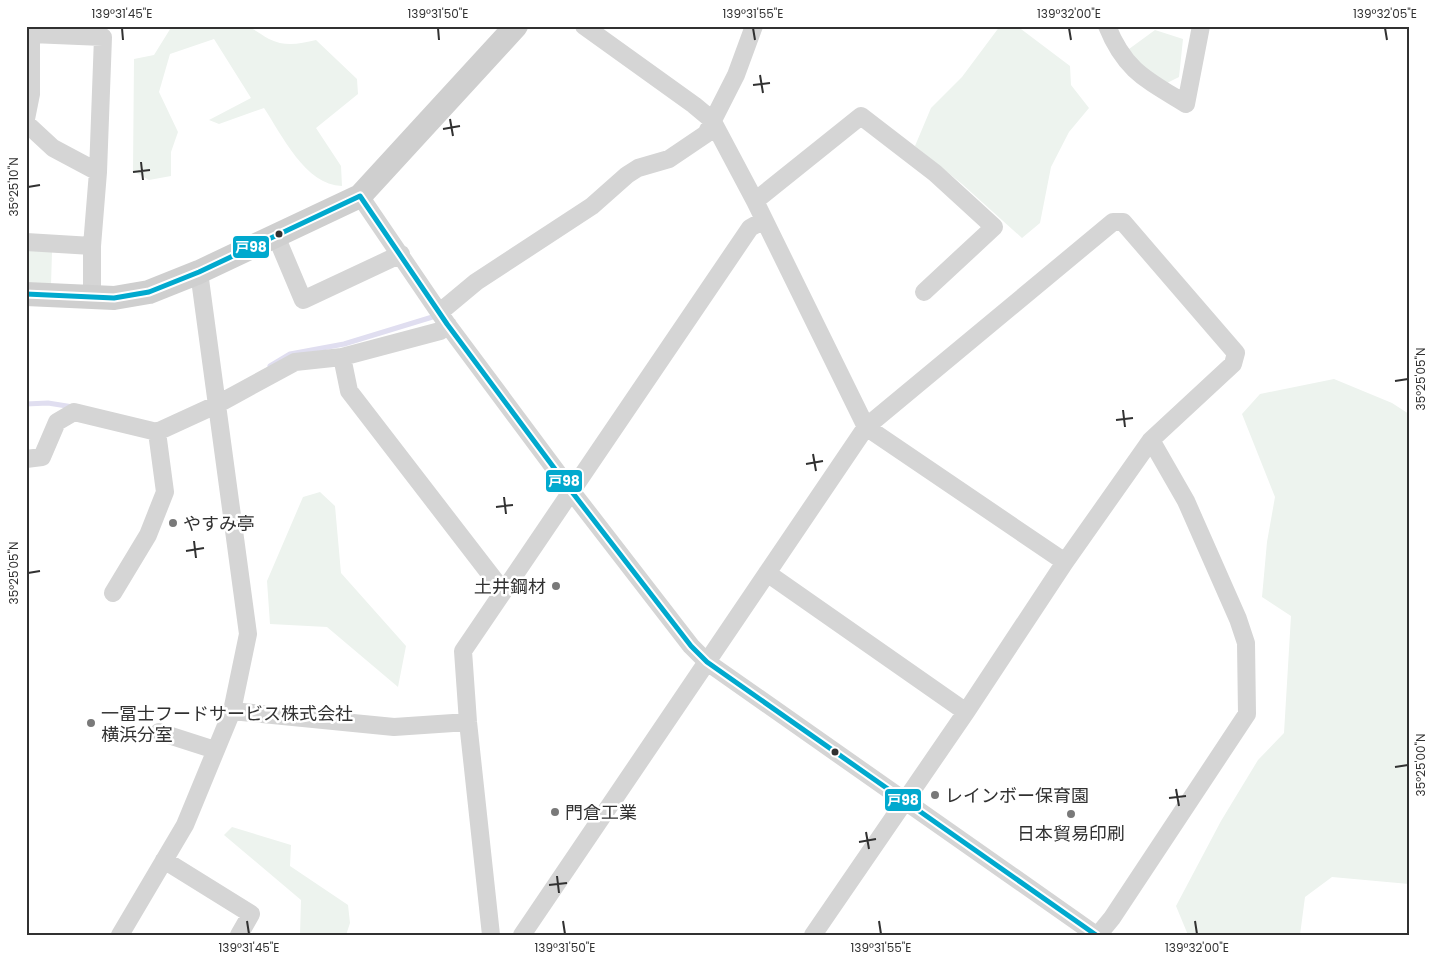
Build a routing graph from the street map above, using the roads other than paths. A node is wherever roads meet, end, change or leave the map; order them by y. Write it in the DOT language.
graph roads {
  1 [pos="516,26"];
  2 [pos="584,26"];
  3 [pos="754,26"];
  4 [pos="1107,26"];
  5 [pos="1201,26"];
  6 [pos="26,119"];
  7 [pos="712,120"];
  8 [pos="26,123"];
  9 [pos="98,172"];
  10 [pos="360,196"];
  11 [pos="755,201"];
  12 [pos="764,220"];
  13 [pos="276,236"];
  14 [pos="26,242"];
  15 [pos="92,246"];
  16 [pos="401,254"];
  17 [pos="199,272"];
  18 [pos="924,292"];
  19 [pos="26,294"];
  20 [pos="92,298"];
  21 [pos="445,320"];
  22 [pos="342,357"];
  23 [pos="218,404"];
  24 [pos="866,427"];
  25 [pos="157,432"];
  26 [pos="1151,440"];
  27 [pos="26,459"];
  28 [pos="572,492"];
  29 [pos="1065,562"];
  30 [pos="766,573"];
  31 [pos="503,591"];
  32 [pos="113,593"];
  33 [pos="707,662"];
  34 [pos="232,710"];
  35 [pos="966,712"];
  36 [pos="468,722"];
  37 [pos="159,732"];
  38 [pos="215,750"];
  39 [pos="905,800"];
  40 [pos="164,860"];
  41 [pos="120,935"];
  42 [pos="239,935"];
  43 [pos="491,935"];
  44 [pos="522,935"];
  45 [pos="813,935"];
  46 [pos="1097,935"];
  1 -- 10 [label="street"];
  2 -- 7 [label="street"];
  3 -- 7 [label="street"];
  4 -- 5 [label="street"];
  6 -- 9 [label="street"];
  7 -- 11 [label="street"];
  7 -- 21 [label="street"];
  8 -- 9 [label="street"];
  9 -- 15 [label="street"];
  10 -- 13 [label="street"];
  10 -- 16 [label="street"];
  11 -- 12 [label="street"];
  11 -- 18 [label="street"];
  12 -- 24 [label="street"];
  12 -- 28 [label="street"];
  13 -- 16 [label="street"];
  13 -- 17 [label="street"];
  14 -- 15 [label="street"];
  15 -- 20 [label="street"];
  16 -- 21 [label="street"];
  17 -- 20 [label="street"];
  17 -- 23 [label="street"];
  19 -- 20 [label="street"];
  21 -- 22 [label="street"];
  21 -- 28 [label="street"];
  22 -- 23 [label="street"];
  22 -- 31 [label="street"];
  23 -- 25 [label="street"];
  23 -- 34 [label="street"];
  24 -- 26 [label="street"];
  24 -- 29 [label="street"];
  24 -- 30 [label="street"];
  25 -- 27 [label="street"];
  25 -- 32 [label="street"];
  26 -- 29 [label="street"];
  26 -- 46 [label="street"];
  28 -- 31 [label="street"];
  28 -- 33 [label="street"];
  29 -- 35 [label="street"];
  30 -- 33 [label="street"];
  30 -- 35 [label="street"];
  31 -- 36 [label="street"];
  33 -- 39 [label="street"];
  33 -- 44 [label="street"];
  34 -- 36 [label="street"];
  34 -- 38 [label="street"];
  35 -- 39 [label="street"];
  36 -- 43 [label="street"];
  37 -- 38 [label="street"];
  38 -- 40 [label="street"];
  39 -- 45 [label="street"];
  39 -- 46 [label="street"];
  40 -- 41 [label="street"];
  40 -- 42 [label="street"];
}
